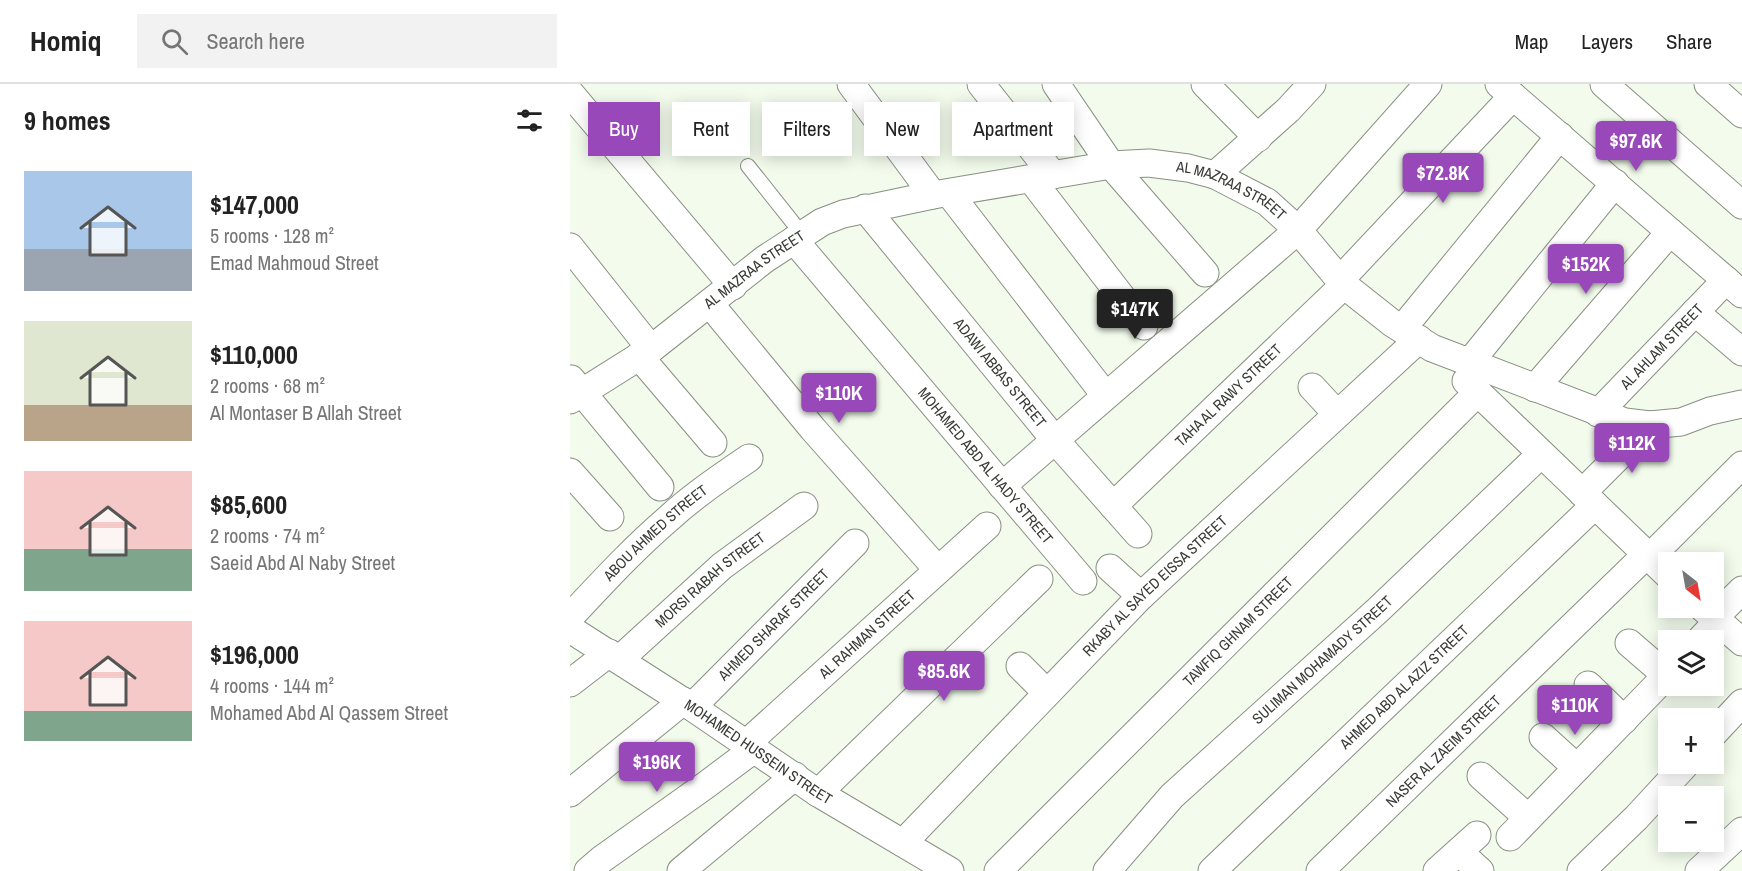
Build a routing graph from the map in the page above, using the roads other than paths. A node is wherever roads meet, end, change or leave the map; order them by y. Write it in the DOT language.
graph roads {
  1 [pos="851,84"];
  2 [pos="981,84"];
  3 [pos="1056,84"];
  4 [pos="1205,84"];
  5 [pos="1312,84"];
  6 [pos="1428,84"];
  7 [pos="1604,84"];
  8 [pos="1708,84"];
  9 [pos="1506,90"];
  10 [pos="570,93"];
  11 [pos="1742,114"];
  12 [pos="1560,136"];
  13 [pos="1258,138"];
  14 [pos="748,165"];
  15 [pos="1111,165"];
  16 [pos="1215,175"];
  17 [pos="1042,177"];
  18 [pos="1615,183"];
  19 [pos="941,194"];
  20 [pos="1742,205"];
  21 [pos="865,208"];
  22 [pos="1298,230"];
  23 [pos="1670,231"];
  24 [pos="798,237"];
  25 [pos="570,247"];
  26 [pos="1205,273"];
  27 [pos="1342,282"];
  28 [pos="733,286"];
  29 [pos="1734,287"];
  30 [pos="710,304"];
  31 [pos="1695,312"];
  32 [pos="1144,326"];
  33 [pos="1417,338"];
  34 [pos="1742,352"];
  35 [pos="645,353"];
  36 [pos="1470,362"];
  37 [pos="1312,387"];
  38 [pos="1535,388"];
  39 [pos="574,390"];
  40 [pos="1478,392"];
  41 [pos="1105,395"];
  42 [pos="1742,404"];
  43 [pos="1598,413"];
  44 [pos="1337,414"];
  45 [pos="1650,424"];
  46 [pos="1055,440"];
  47 [pos="713,442"];
  48 [pos="1541,454"];
  49 [pos="749,458"];
  50 [pos="1742,465"];
  51 [pos="570,472"];
  52 [pos="1002,486"];
  53 [pos="660,487"];
  54 [pos="1588,499"];
  55 [pos="804,506"];
  56 [pos="1113,506"];
  57 [pos="610,517"];
  58 [pos="987,526"];
  59 [pos="1138,534"];
  60 [pos="855,543"];
  61 [pos="1654,563"];
  62 [pos="1110,568"];
  63 [pos="938,570"];
  64 [pos="1039,579"];
  65 [pos="1083,581"];
  66 [pos="1742,590"];
  67 [pos="1141,596"];
  68 [pos="570,617"];
  69 [pos="1709,622"];
  70 [pos="570,629"];
  71 [pos="1742,642"];
  72 [pos="1629,643"];
  73 [pos="614,656"];
  74 [pos="1020,666"];
  75 [pos="1658,667"];
  76 [pos="570,683"];
  77 [pos="1658,684"];
  78 [pos="1588,685"];
  79 [pos="1047,693"];
  80 [pos="1742,703"];
  81 [pos="688,704"];
  82 [pos="1624,720"];
  83 [pos="1724,722"];
  84 [pos="1543,737"];
  85 [pos="750,746"];
  86 [pos="1577,768"];
  87 [pos="1677,774"];
  88 [pos="795,776"];
  89 [pos="1481,776"];
  90 [pos="570,793"];
  91 [pos="818,793"];
  92 [pos="1742,831"];
  93 [pos="903,843"];
  94 [pos="600,867"];
  95 [pos="933,868"];
  96 [pos="681,871"];
  97 [pos="998,871"];
  98 [pos="1107,871"];
  99 [pos="1212,871"];
  100 [pos="1320,871"];
  101 [pos="1437,871"];
  102 [pos="1480,871"];
  103 [pos="1581,871"];
  104 [pos="1699,871"];
  1 -- 19 [label="street"];
  2 -- 17 [label="street"];
  3 -- 15 [label="street"];
  4 -- 13 [label="street"];
  5 -- 13 [label="street"];
  6 -- 22 [label="street"];
  7 -- 20 [label="street"];
  8 -- 11 [label="street"];
  9 -- 12 [label="street"];
  9 -- 27 [label="street, TAHA AL RAWY STREET"];
  10 -- 28 [label="street"];
  12 -- 18 [label="street"];
  12 -- 33 [label="street, RKABY AL SAYED EISSA STREET"];
  13 -- 16 [label="street"];
  14 -- 24 [label="lane"];
  15 -- 16 [label="street, AL MAZRAA STREET"];
  15 -- 17 [label="street, AL MAZRAA STREET"];
  15 -- 26 [label="street"];
  16 -- 22 [label="street, AL MAZRAA STREET"];
  17 -- 19 [label="street, AL MAZRAA STREET"];
  17 -- 32 [label="street"];
  18 -- 23 [label="street"];
  18 -- 36 [label="street"];
  19 -- 21 [label="street, AL MAZRAA STREET"];
  19 -- 41 [label="street"];
  21 -- 24 [label="street, AL MAZRAA STREET"];
  21 -- 46 [label="street, ADAWI ABBAS STREET"];
  22 -- 27 [label="street, AL MAZRAA STREET"];
  22 -- 41 [label="street"];
  23 -- 29 [label="street"];
  23 -- 38 [label="street"];
  24 -- 28 [label="street, AL MAZRAA STREET"];
  24 -- 52 [label="street, MOHAMED ABD AL HADY STREET"];
  25 -- 35 [label="street"];
  27 -- 33 [label="street, AL MAZRAA STREET"];
  27 -- 56 [label="street, TAHA AL RAWY STREET"];
  28 -- 30 [label="street, AL MAZRAA STREET"];
  29 -- 31 [label="street, AL AHLAM STREET"];
  30 -- 35 [label="street, AL MAZRAA STREET"];
  30 -- 63 [label="street"];
  31 -- 34 [label="street"];
  31 -- 43 [label="street, AL AHLAM STREET"];
  33 -- 36 [label="street, AL MAZRAA STREET"];
  33 -- 40 [label="street"];
  33 -- 44 [label="street, RKABY AL SAYED EISSA STREET"];
  35 -- 39 [label="street, AL MAZRAA STREET"];
  35 -- 47 [label="street"];
  36 -- 38 [label="street, AL MAZRAA STREET"];
  37 -- 44 [label="street"];
  38 -- 43 [label="street, AL MAZRAA STREET"];
  39 -- 53 [label="street"];
  40 -- 48 [label="street"];
  40 -- 97 [label="street, TAWFIQ GHNAM STREET"];
  41 -- 46 [label="street"];
  42 -- 45 [label="street, AL MAZRAA STREET"];
  43 -- 45 [label="street, AL MAZRAA STREET"];
  44 -- 67 [label="street, RKABY AL SAYED EISSA STREET"];
  45 -- 54 [label="street, AHMED ABD AL AZIZ STREET"];
  46 -- 52 [label="street"];
  46 -- 56 [label="street, ADAWI ABBAS STREET"];
  48 -- 54 [label="street"];
  48 -- 98 [label="street, SULIMAN MOHAMADY STREET"];
  49 -- 68 [label="street, ABOU AHMED STREET"];
  50 -- 61 [label="street, NASER AL ZAEIM STREET"];
  51 -- 57 [label="street"];
  52 -- 65 [label="street, MOHAMED ABD AL HADY STREET"];
  54 -- 61 [label="street"];
  54 -- 99 [label="street, AHMED ABD AL AZIZ STREET"];
  55 -- 73 [label="street, MORSI RABAH STREET"];
  56 -- 59 [label="street, ADAWI ABBAS STREET"];
  58 -- 63 [label="street, AL RAHMAN STREET"];
  60 -- 81 [label="street, AHMED SHARAF STREET"];
  61 -- 100 [label="street, NASER AL ZAEIM STREET"];
  62 -- 67 [label="street"];
  63 -- 85 [label="street, AL RAHMAN STREET"];
  64 -- 91 [label="street"];
  66 -- 69 [label="street"];
  67 -- 79 [label="street, RKABY AL SAYED EISSA STREET"];
  69 -- 71 [label="street"];
  70 -- 73 [label="street, MOHAMED HUSSEIN STREET"];
  72 -- 75 [label="street"];
  73 -- 76 [label="street, MORSI RABAH STREET"];
  73 -- 81 [label="street, MOHAMED HUSSEIN STREET"];
  74 -- 79 [label="street"];
  77 -- 82 [label="street"];
  78 -- 82 [label="street"];
  79 -- 93 [label="street, RKABY AL SAYED EISSA STREET"];
  80 -- 83 [label="street"];
  81 -- 85 [label="street, MOHAMED HUSSEIN STREET"];
  81 -- 90 [label="street, AHMED SHARAF STREET"];
  82 -- 86 [label="street"];
  84 -- 86 [label="street"];
  85 -- 88 [label="street, MOHAMED HUSSEIN STREET"];
  85 -- 94 [label="street, AL RAHMAN STREET"];
  86 -- 89 [label="street"];
  87 -- 103 [label="street"];
  88 -- 91 [label="street, MOHAMED HUSSEIN STREET"];
  88 -- 96 [label="street"];
  91 -- 93 [label="street, MOHAMED HUSSEIN STREET"];
  92 -- 104 [label="street"];
  93 -- 95 [label="street, MOHAMED HUSSEIN STREET"];
  101 -- 102 [label="street"];
}
